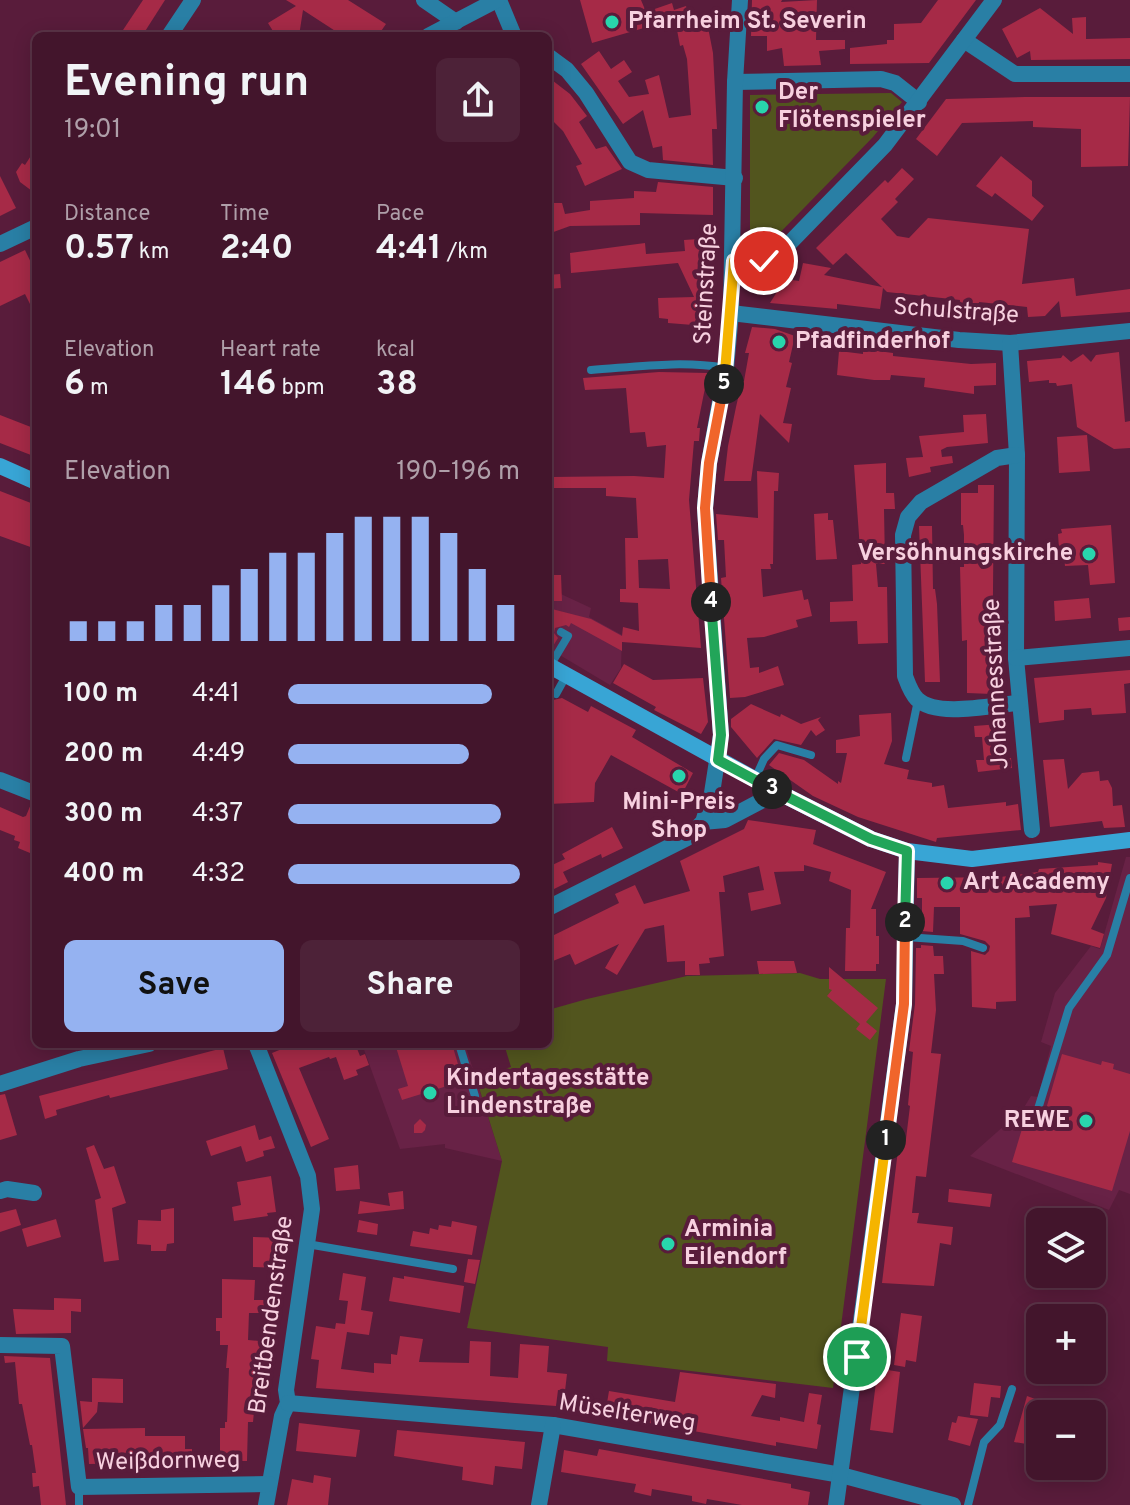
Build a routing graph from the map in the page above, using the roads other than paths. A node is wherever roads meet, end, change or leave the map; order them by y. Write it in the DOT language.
graph roads {
  1 [pos="193,0"];
  2 [pos="424,0"];
  3 [pos="498,0"];
  4 [pos="740,0"];
  5 [pos="994,0"];
  6 [pos="456,22"];
  7 [pos="172,32"];
  8 [pos="436,32"];
  9 [pos="512,32"];
  10 [pos="964,40"];
  11 [pos="552,59"];
  12 [pos="1130,74"];
  13 [pos="735,82"];
  14 [pos="919,102"];
  15 [pos="735,178"];
  16 [pos="32,229"];
  17 [pos="0,244"];
  18 [pos="734,261"];
  19 [pos="731,313"];
  20 [pos="1130,331"];
  21 [pos="1010,343"];
  22 [pos="726,368"];
  23 [pos="591,370"];
  24 [pos="1017,455"];
  25 [pos="0,466"];
  26 [pos="32,480"];
  27 [pos="561,632"];
  28 [pos="1130,648"];
  29 [pos="1016,658"];
  30 [pos="552,660"];
  31 [pos="552,667"];
  32 [pos="566,675"];
  33 [pos="556,694"];
  34 [pos="918,700"];
  35 [pos="1018,703"];
  36 [pos="811,755"];
  37 [pos="906,758"];
  38 [pos="718,760"];
  39 [pos="755,779"];
  40 [pos="0,780"];
  41 [pos="32,792"];
  42 [pos="778,792"];
  43 [pos="703,822"];
  44 [pos="1032,830"];
  45 [pos="1130,840"];
  46 [pos="907,851"];
  47 [pos="1130,878"];
  48 [pos="552,906"];
  49 [pos="905,937"];
  50 [pos="983,948"];
  51 [pos="130,1048"];
  52 [pos="258,1048"];
  53 [pos="460,1048"];
  54 [pos="0,1084"];
  55 [pos="475,1096"];
  56 [pos="1038,1109"];
  57 [pos="0,1191"];
  58 [pos="34,1193"];
  59 [pos="307,1244"];
  60 [pos="453,1269"];
  61 [pos="0,1345"];
  62 [pos="1012,1389"];
  63 [pos="288,1403"];
  64 [pos="553,1425"];
  65 [pos="841,1475"];
  66 [pos="269,1484"];
  67 [pos="79,1487"];
  68 [pos="79,1505"];
  69 [pos="266,1505"];
  70 [pos="539,1505"];
  71 [pos="836,1505"];
  72 [pos="953,1505"];
  73 [pos="968,1505"];
  1 -- 7 [label="street"];
  2 -- 6 [label="street"];
  3 -- 6 [label="street"];
  3 -- 9 [label="street"];
  4 -- 13 [label="street, Steinstraße"];
  5 -- 10 [label="street"];
  6 -- 8 [label="street"];
  10 -- 12 [label="street"];
  10 -- 14 [label="street"];
  11 -- 15 [label="street"];
  13 -- 14 [label="street"];
  13 -- 15 [label="street, Steinstraße"];
  14 -- 18 [label="street"];
  15 -- 18 [label="street, Steinstraße"];
  16 -- 17 [label="street"];
  18 -- 19 [label="street, Steinstraße"];
  19 -- 21 [label="street, Schulstraße"];
  19 -- 22 [label="street, Steinstraße"];
  20 -- 21 [label="street, Schulstraße"];
  21 -- 24 [label="street, Johannesstraße"];
  22 -- 23 [label="lane"];
  22 -- 38 [label="street, Steinstraße"];
  24 -- 29 [label="street, Johannesstraße"];
  24 -- 34 [label="street"];
  25 -- 26 [label="main road"];
  27 -- 30 [label="lane"];
  28 -- 29 [label="street"];
  29 -- 35 [label="street, Johannesstraße"];
  31 -- 32 [label="main road"];
  32 -- 33 [label="lane"];
  32 -- 38 [label="main road"];
  34 -- 35 [label="street"];
  34 -- 37 [label="lane"];
  35 -- 44 [label="street, Johannesstraße"];
  36 -- 39 [label="lane"];
  38 -- 39 [label="main road"];
  38 -- 43 [label="street, Steinstraße"];
  39 -- 42 [label="main road"];
  40 -- 41 [label="street"];
  42 -- 43 [label="street"];
  42 -- 46 [label="main road"];
  43 -- 48 [label="street"];
  45 -- 46 [label="main road"];
  46 -- 49 [label="street"];
  47 -- 56 [label="lane"];
  49 -- 50 [label="lane"];
  49 -- 65 [label="street"];
  51 -- 54 [label="street"];
  52 -- 59 [label="street, Breitbendenstraße"];
  53 -- 55 [label="lane"];
  57 -- 58 [label="street"];
  59 -- 60 [label="lane"];
  59 -- 63 [label="street, Breitbendenstraße"];
  61 -- 67 [label="street, Weißdornweg"];
  62 -- 73 [label="lane"];
  63 -- 64 [label="street, Müselterweg"];
  63 -- 66 [label="street, Breitbendenstraße"];
  64 -- 65 [label="street, Müselterweg"];
  64 -- 70 [label="street"];
  65 -- 71 [label="street"];
  65 -- 72 [label="street, Müselterweg"];
  66 -- 67 [label="street, Weißdornweg"];
  66 -- 69 [label="street, Breitbendenstraße"];
  67 -- 68 [label="lane"];
}
